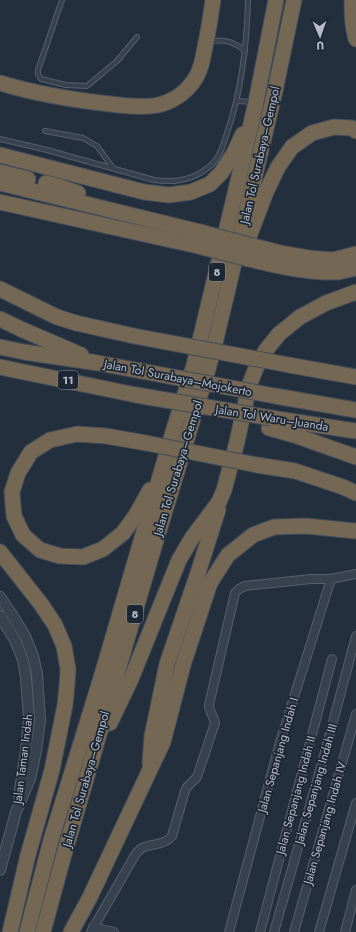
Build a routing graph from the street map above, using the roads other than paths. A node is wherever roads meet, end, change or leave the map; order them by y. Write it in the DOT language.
graph roads {
  1 [pos="213,0"];
  2 [pos="248,0"];
  3 [pos="276,0"];
  4 [pos="294,0"];
  5 [pos="352,0"];
  6 [pos="61,2"];
  7 [pos="137,37"];
  8 [pos="356,39"];
  9 [pos="206,43"];
  10 [pos="245,51"];
  11 [pos="0,83"];
  12 [pos="237,101"];
  13 [pos="255,106"];
  14 [pos="356,130"];
  15 [pos="45,131"];
  16 [pos="0,139"];
  17 [pos="0,155"];
  18 [pos="114,169"];
  19 [pos="0,172"];
  20 [pos="28,179"];
  21 [pos="0,183"];
  22 [pos="46,183"];
  23 [pos="0,202"];
  24 [pos="0,211"];
  25 [pos="121,213"];
  26 [pos="98,224"];
  27 [pos="199,239"];
  28 [pos="251,253"];
  29 [pos="356,254"];
  30 [pos="356,268"];
  31 [pos="0,289"];
  32 [pos="356,292"];
  33 [pos="226,295"];
  34 [pos="0,319"];
  35 [pos="0,347"];
  36 [pos="98,363"];
  37 [pos="0,366"];
  38 [pos="356,377"];
  39 [pos="356,410"];
  40 [pos="270,423"];
  41 [pos="356,431"];
  42 [pos="173,432"];
  43 [pos="356,457"];
  44 [pos="224,490"];
  45 [pos="356,492"];
  46 [pos="356,531"];
  47 [pos="0,539"];
  48 [pos="0,552"];
  49 [pos="356,574"];
  50 [pos="331,579"];
  51 [pos="0,597"];
  52 [pos="0,616"];
  53 [pos="356,636"];
  54 [pos="332,659"];
  55 [pos="356,714"];
  56 [pos="96,746"];
  57 [pos="149,772"];
  58 [pos="356,803"];
  59 [pos="16,812"];
  60 [pos="34,832"];
  61 [pos="0,870"];
  62 [pos="356,890"];
  63 [pos="92,930"];
  64 [pos="10,932"];
  65 [pos="27,932"];
  66 [pos="43,932"];
  67 [pos="71,932"];
  68 [pos="114,932"];
  69 [pos="229,932"];
  70 [pos="260,932"];
  71 [pos="274,932"];
  72 [pos="294,932"];
  73 [pos="319,932"];
  74 [pos="345,932"];
  1 -- 9 [label="highway"];
  2 -- 10 [label="lane"];
  3 -- 13 [label="highway, Jalan Tol Surabaya–Gempol / 8"];
  4 -- 33 [label="highway, Jalan Tol Surabaya–Gempol / 8"];
  5 -- 8 [label="highway"];
  6 -- 7 [label="lane"];
  9 -- 10 [label="lane"];
  9 -- 11 [label="highway"];
  10 -- 12 [label="lane"];
  12 -- 13 [label="lane"];
  12 -- 18 [label="lane"];
  13 -- 17 [label="highway"];
  13 -- 42 [label="highway, Jalan Tol Surabaya–Gempol / 8"];
  14 -- 33 [label="highway"];
  15 -- 18 [label="lane"];
  16 -- 18 [label="lane"];
  19 -- 20 [label="highway"];
  21 -- 25 [label="highway"];
  22 -- 25 [label="highway"];
  23 -- 26 [label="highway"];
  24 -- 26 [label="highway"];
  25 -- 27 [label="highway"];
  26 -- 27 [label="highway"];
  27 -- 28 [label="highway, bridge"];
  28 -- 29 [label="highway"];
  28 -- 30 [label="highway"];
  31 -- 38 [label="highway, bridge"];
  32 -- 44 [label="highway"];
  33 -- 56 [label="highway, Jalan Tol Surabaya–Gempol / 8"];
  34 -- 36 [label="highway"];
  35 -- 36 [label="highway, Jalan Tol Surabaya–Mojokerto / 11"];
  36 -- 39 [label="highway, Jalan Tol Surabaya–Mojokerto / 11, bridge"];
  37 -- 40 [label="highway, Jalan Tol Waru–Juanda / 11, bridge"];
  40 -- 41 [label="highway, Jalan Tol Waru–Juanda / 11"];
  40 -- 43 [label="highway"];
  42 -- 45 [label="highway, bridge"];
  42 -- 65 [label="highway, Jalan Tol Surabaya–Gempol / 8"];
  44 -- 56 [label="highway"];
  44 -- 57 [label="highway"];
  46 -- 57 [label="highway"];
  47 -- 60 [label="highway"];
  48 -- 60 [label="highway"];
  49 -- 50 [label="street"];
  50 -- 63 [label="street"];
  50 -- 69 [label="street, Jalan Sepanjang Indah I"];
  51 -- 59 [label="street, Jalan Taman Indah"];
  52 -- 59 [label="street, Jalan Taman Indah"];
  53 -- 71 [label="street, Jalan Sepanjang Indah III"];
  54 -- 70 [label="street, Jalan Sepanjang Indah II"];
  55 -- 72 [label="street, Jalan Sepanjang Indah IV"];
  56 -- 66 [label="highway, Jalan Tol Surabaya–Gempol / 8"];
  57 -- 67 [label="highway"];
  58 -- 73 [label="street"];
  59 -- 61 [label="street, Jalan Taman Indah"];
  60 -- 64 [label="highway"];
  62 -- 74 [label="street"];
  63 -- 68 [label="street"];
}
